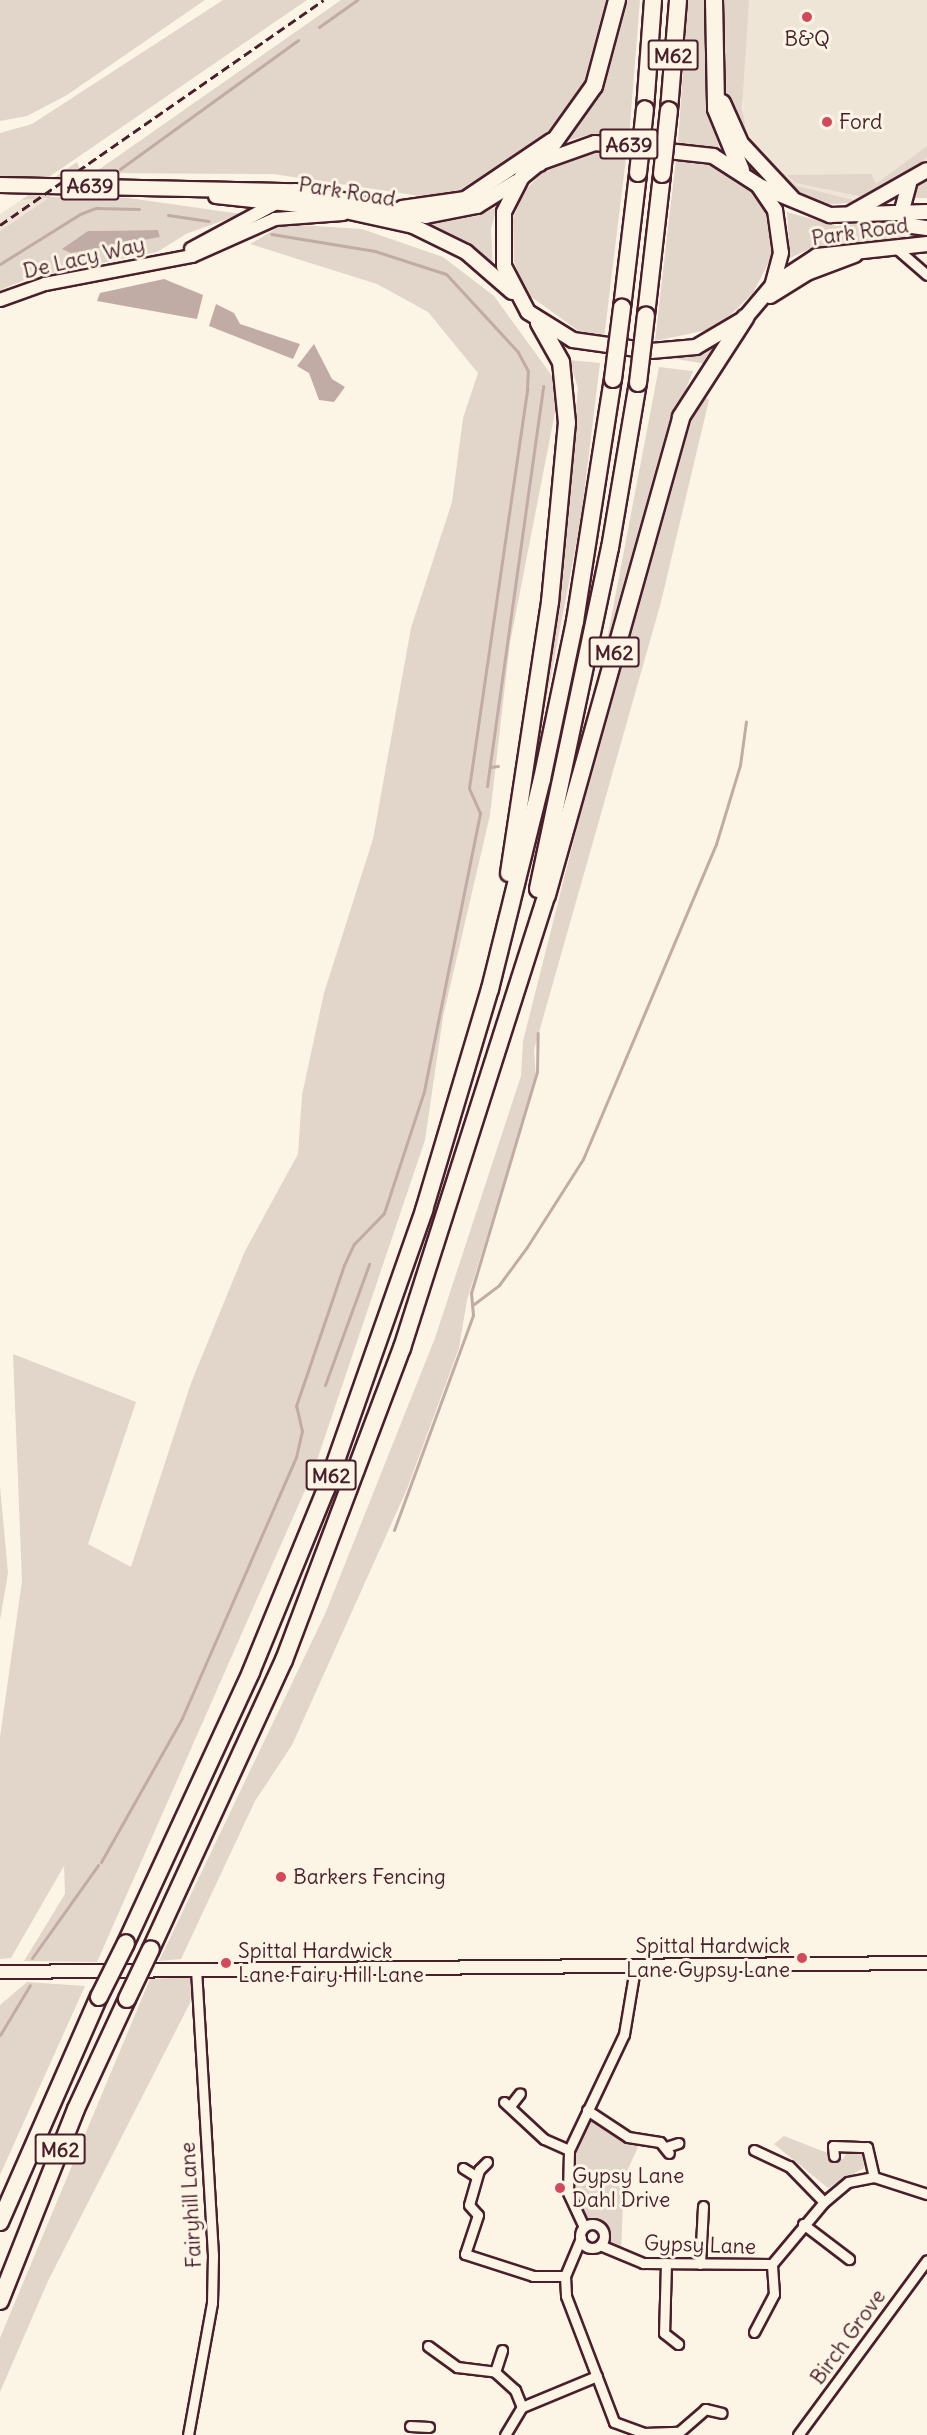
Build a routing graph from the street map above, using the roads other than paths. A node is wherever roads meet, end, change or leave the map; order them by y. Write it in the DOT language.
graph roads {
  1 [pos="617,0"];
  2 [pos="653,0"];
  3 [pos="678,0"];
  4 [pos="714,0"];
  5 [pos="716,79"];
  6 [pos="566,130"];
  7 [pos="739,141"];
  8 [pos="539,163"];
  9 [pos="741,170"];
  10 [pos="927,170"];
  11 [pos="522,177"];
  12 [pos="758,184"];
  13 [pos="909,184"];
  14 [pos="0,185"];
  15 [pos="180,189"];
  16 [pos="295,191"];
  17 [pos="278,203"];
  18 [pos="802,207"];
  19 [pos="387,212"];
  20 [pos="927,212"];
  21 [pos="362,213"];
  22 [pos="901,213"];
  23 [pos="848,214"];
  24 [pos="927,228"];
  25 [pos="927,244"];
  26 [pos="896,248"];
  27 [pos="866,251"];
  28 [pos="177,257"];
  29 [pos="927,275"];
  30 [pos="772,286"];
  31 [pos="0,300"];
  32 [pos="519,300"];
  33 [pos="759,303"];
  34 [pos="745,318"];
  35 [pos="539,323"];
  36 [pos="490,989"];
  37 [pos="513,1001"];
  38 [pos="927,1963"];
  39 [pos="635,1968"];
  40 [pos="0,1972"];
  41 [pos="196,1972"];
  42 [pos="520,2093"];
  43 [pos="586,2110"];
  44 [pos="678,2143"];
  45 [pos="569,2150"];
  46 [pos="754,2150"];
  47 [pos="834,2156"];
  48 [pos="488,2162"];
  49 [pos="463,2168"];
  50 [pos="476,2176"];
  51 [pos="874,2176"];
  52 [pos="927,2194"];
  53 [pos="824,2202"];
  54 [pos="704,2206"];
  55 [pos="0,2222"];
  56 [pos="803,2224"];
  57 [pos="584,2227"];
  58 [pos="602,2241"];
  59 [pos="583,2242"];
  60 [pos="849,2259"];
  61 [pos="927,2260"];
  62 [pos="666,2263"];
  63 [pos="700,2264"];
  64 [pos="772,2264"];
  65 [pos="565,2276"];
  66 [pos="0,2301"];
  67 [pos="754,2332"];
  68 [pos="667,2339"];
  69 [pos="678,2344"];
  70 [pos="428,2346"];
  71 [pos="658,2346"];
  72 [pos="502,2350"];
  73 [pos="495,2372"];
  74 [pos="597,2376"];
  75 [pos="522,2407"];
  76 [pos="722,2413"];
  77 [pos="429,2427"];
  78 [pos="414,2430"];
  79 [pos="644,2434"];
  80 [pos="188,2435"];
  81 [pos="505,2435"];
  82 [pos="798,2435"];
  1 -- 6 [label="highway"];
  2 -- 36 [label="highway, M62, bridge"];
  3 -- 37 [label="highway, M62, bridge"];
  4 -- 5 [label="highway"];
  5 -- 7 [label="highway"];
  5 -- 9 [label="highway"];
  6 -- 8 [label="highway"];
  6 -- 19 [label="main road"];
  7 -- 18 [label="main road"];
  8 -- 9 [label="main road, A639"];
  8 -- 11 [label="main road, A639"];
  9 -- 12 [label="main road, A639"];
  10 -- 13 [label="main road"];
  11 -- 19 [label="main road, Park Road / A639"];
  11 -- 32 [label="main road, A639"];
  12 -- 18 [label="main road, Park Road / A639"];
  12 -- 30 [label="main road, A639"];
  13 -- 22 [label="main road"];
  13 -- 23 [label="main road"];
  14 -- 15 [label="main road, Park Road / A639"];
  15 -- 16 [label="main road, Park Road"];
  15 -- 17 [label="main road, Park Road"];
  16 -- 17 [label="street, De Lacy Way"];
  16 -- 19 [label="main road, Park Road"];
  17 -- 21 [label="main road, Park Road"];
  17 -- 28 [label="street, De Lacy Way"];
  18 -- 23 [label="main road, Park Road / A639"];
  19 -- 21 [label="main road, Park Road"];
  19 -- 32 [label="main road, Park Road / A639"];
  20 -- 22 [label="main road, Park Road"];
  21 -- 28 [label="street, De Lacy Way"];
  22 -- 23 [label="main road, Park Road"];
  22 -- 24 [label="main road"];
  25 -- 26 [label="main road, Park Road / A639"];
  26 -- 27 [label="main road, Park Road / A639"];
  26 -- 29 [label="street"];
  27 -- 30 [label="main road, Park Road / A639"];
  27 -- 33 [label="main road"];
  28 -- 31 [label="street, De Lacy Way"];
  30 -- 33 [label="main road, A639"];
  32 -- 35 [label="main road, A639"];
  33 -- 34 [label="main road, A639"];
  34 -- 35 [label="main road, A639"];
  34 -- 37 [label="highway, M62"];
  35 -- 36 [label="highway"];
  36 -- 55 [label="highway, M62, bridge"];
  37 -- 66 [label="highway, M62, bridge"];
  38 -- 39 [label="street"];
  39 -- 41 [label="street"];
  39 -- 43 [label="street"];
  40 -- 41 [label="street"];
  41 -- 80 [label="street, Fairyhill Lane"];
  42 -- 45 [label="street"];
  43 -- 44 [label="street"];
  43 -- 45 [label="street"];
  45 -- 57 [label="street"];
  46 -- 53 [label="street"];
  47 -- 51 [label="street"];
  48 -- 50 [label="street"];
  49 -- 50 [label="street"];
  50 -- 65 [label="street"];
  51 -- 52 [label="street"];
  51 -- 53 [label="street, Gypsy Lane"];
  53 -- 56 [label="street, Gypsy Lane"];
  54 -- 63 [label="street"];
  56 -- 60 [label="street"];
  56 -- 64 [label="street, Gypsy Lane"];
  57 -- 58 [label="street, Gypsy Lane"];
  57 -- 59 [label="street"];
  58 -- 59 [label="street"];
  58 -- 62 [label="street, Gypsy Lane"];
  59 -- 65 [label="street"];
  61 -- 82 [label="street, Birch Grove"];
  62 -- 63 [label="street, Gypsy Lane"];
  62 -- 68 [label="street"];
  63 -- 64 [label="street, Gypsy Lane"];
  64 -- 67 [label="street"];
  65 -- 74 [label="street"];
  68 -- 69 [label="street"];
  68 -- 71 [label="street"];
  70 -- 73 [label="street"];
  72 -- 73 [label="street"];
  73 -- 75 [label="street"];
  74 -- 75 [label="street"];
  74 -- 79 [label="street"];
  75 -- 81 [label="street"];
  76 -- 79 [label="street"];
  77 -- 78 [label="street"];
}
